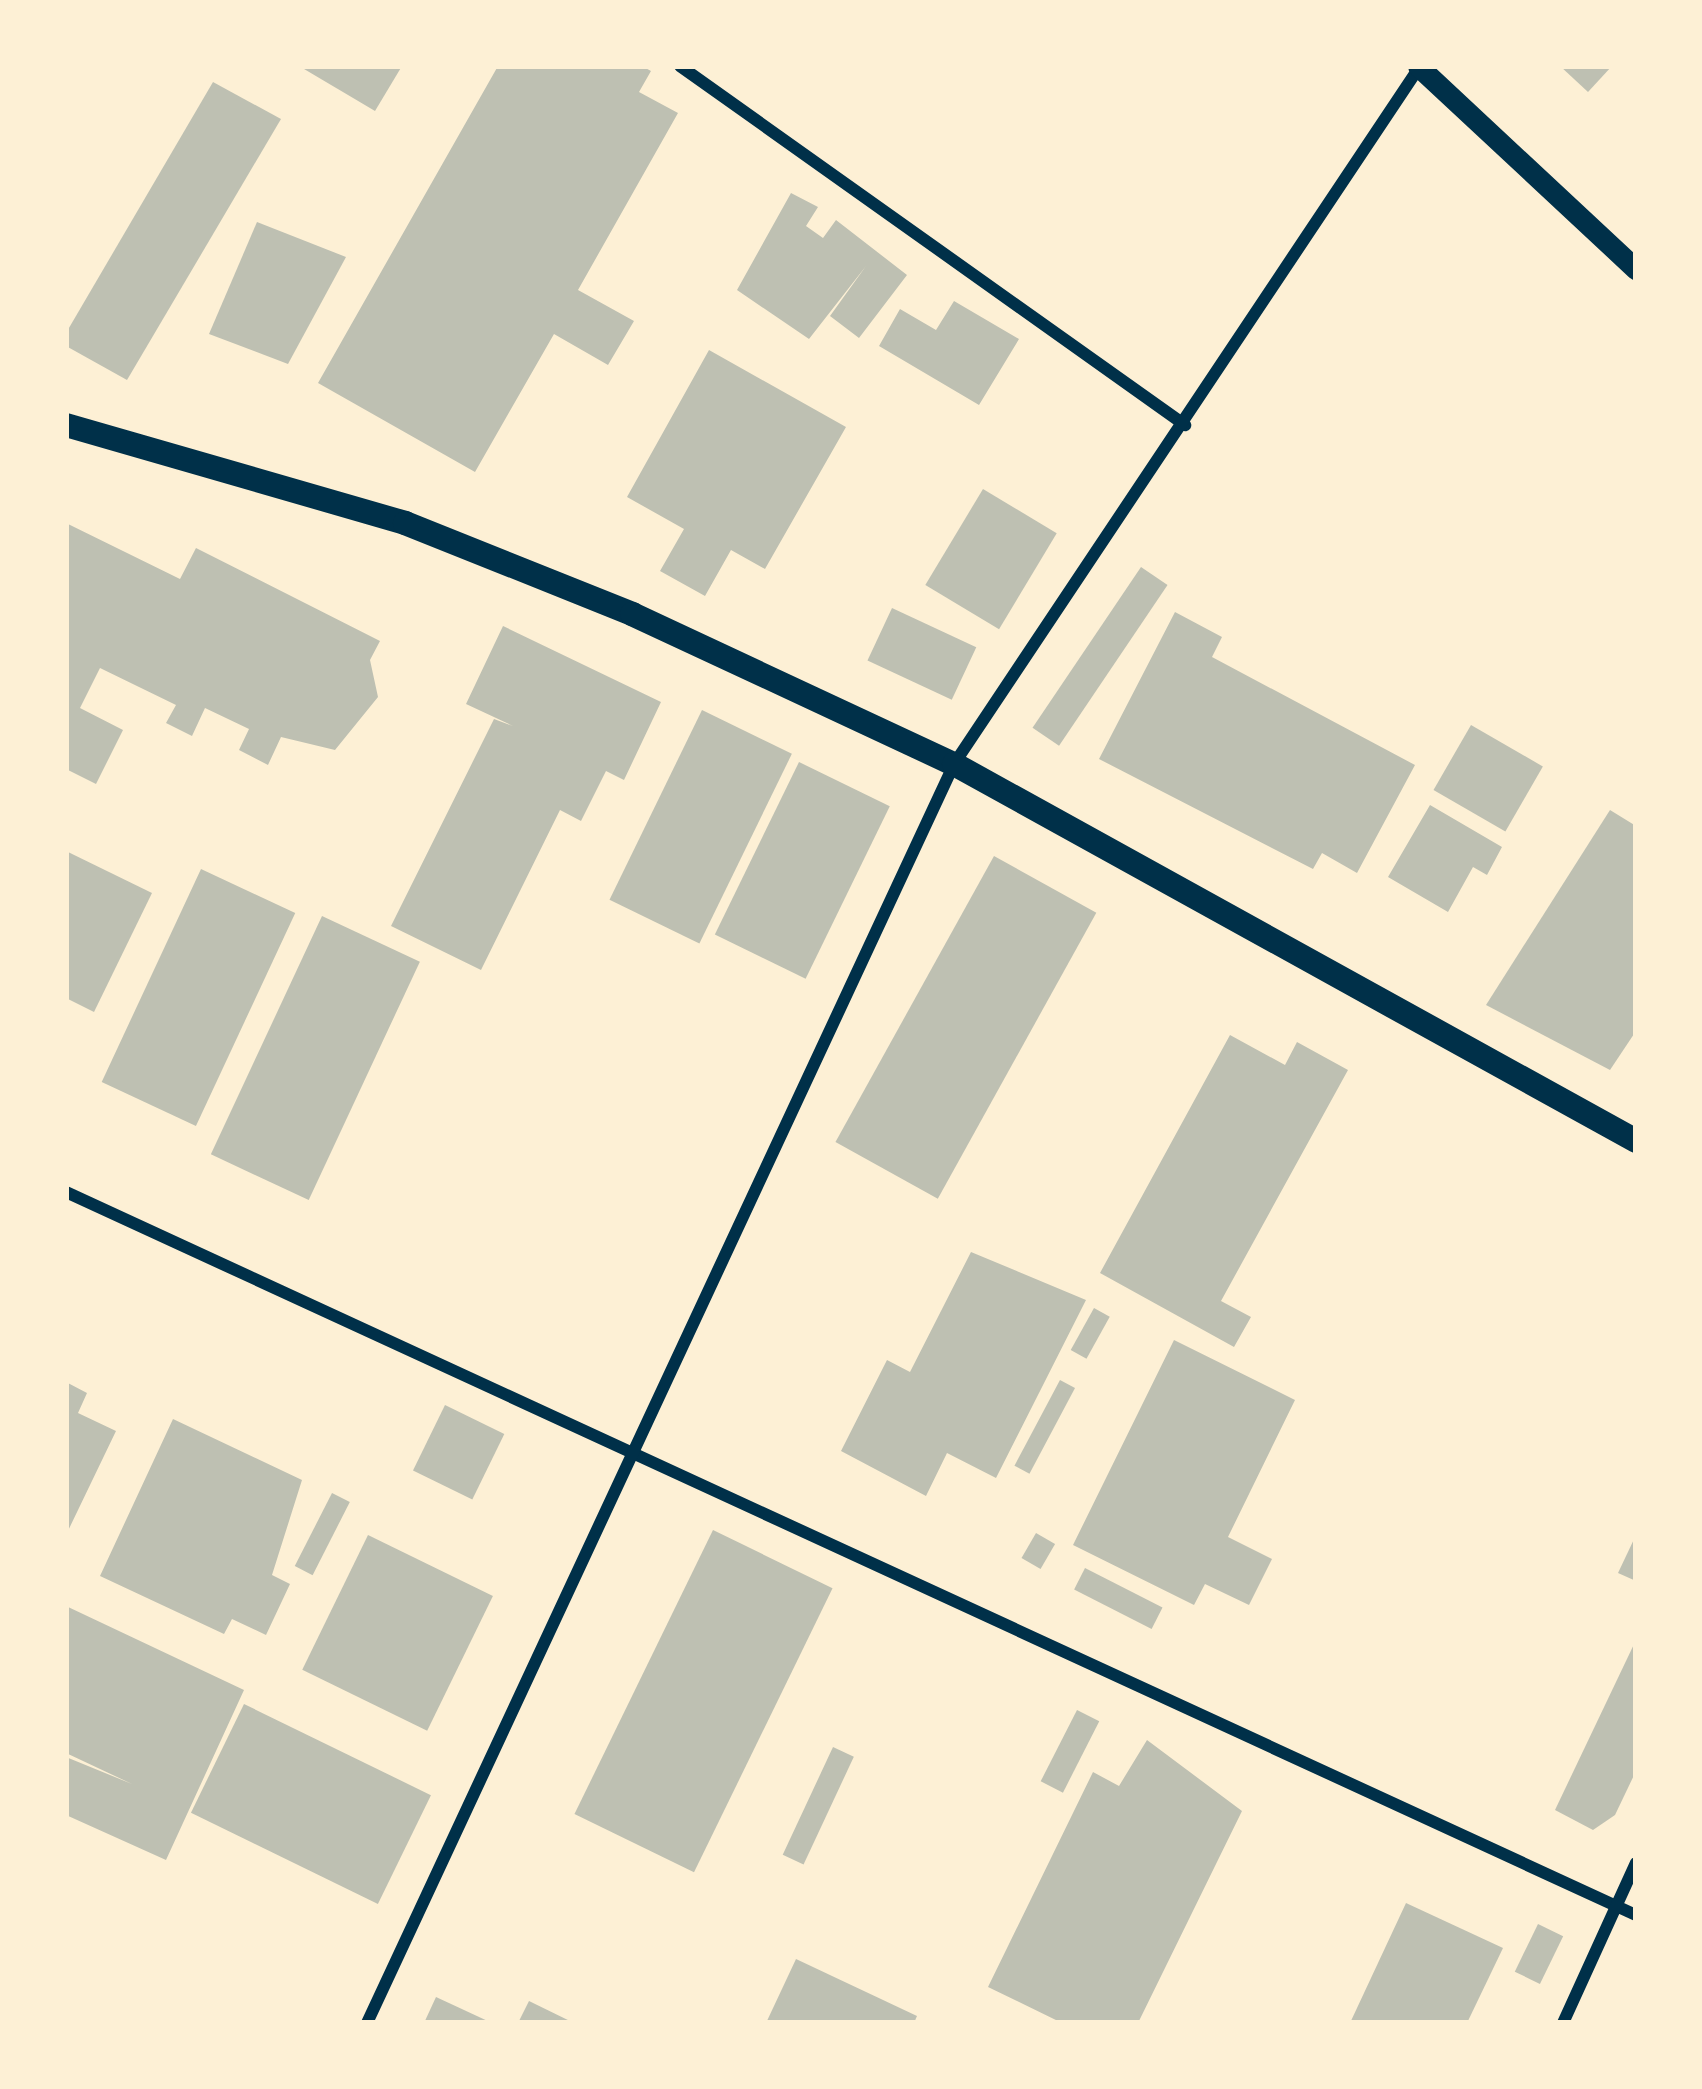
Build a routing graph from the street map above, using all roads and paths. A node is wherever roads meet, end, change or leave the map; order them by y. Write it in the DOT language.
graph roads {
  1 [pos="680,66"];
  2 [pos="1419,66"];
  3 [pos="1636,269"];
  4 [pos="1185,424"];
  5 [pos="66,425"];
  6 [pos="954,764"];
  7 [pos="1636,1141"];
  8 [pos="66,1192"];
  9 [pos="626,1454"];
  10 [pos="1636,1863"];
  11 [pos="1616,1906"];
  12 [pos="1636,1915"];
  13 [pos="367,2023"];
  14 [pos="1563,2023"];
  1 -- 4 [label="street"];
  2 -- 3 [label="street"];
  2 -- 4 [label="street"];
  4 -- 6 [label="street"];
  5 -- 6 [label="main road"];
  6 -- 7 [label="main road"];
  6 -- 9 [label="street"];
  8 -- 9 [label="street"];
  9 -- 11 [label="street"];
  9 -- 13 [label="street"];
  10 -- 11 [label="street"];
  11 -- 12 [label="street"];
  11 -- 14 [label="street"];
}
